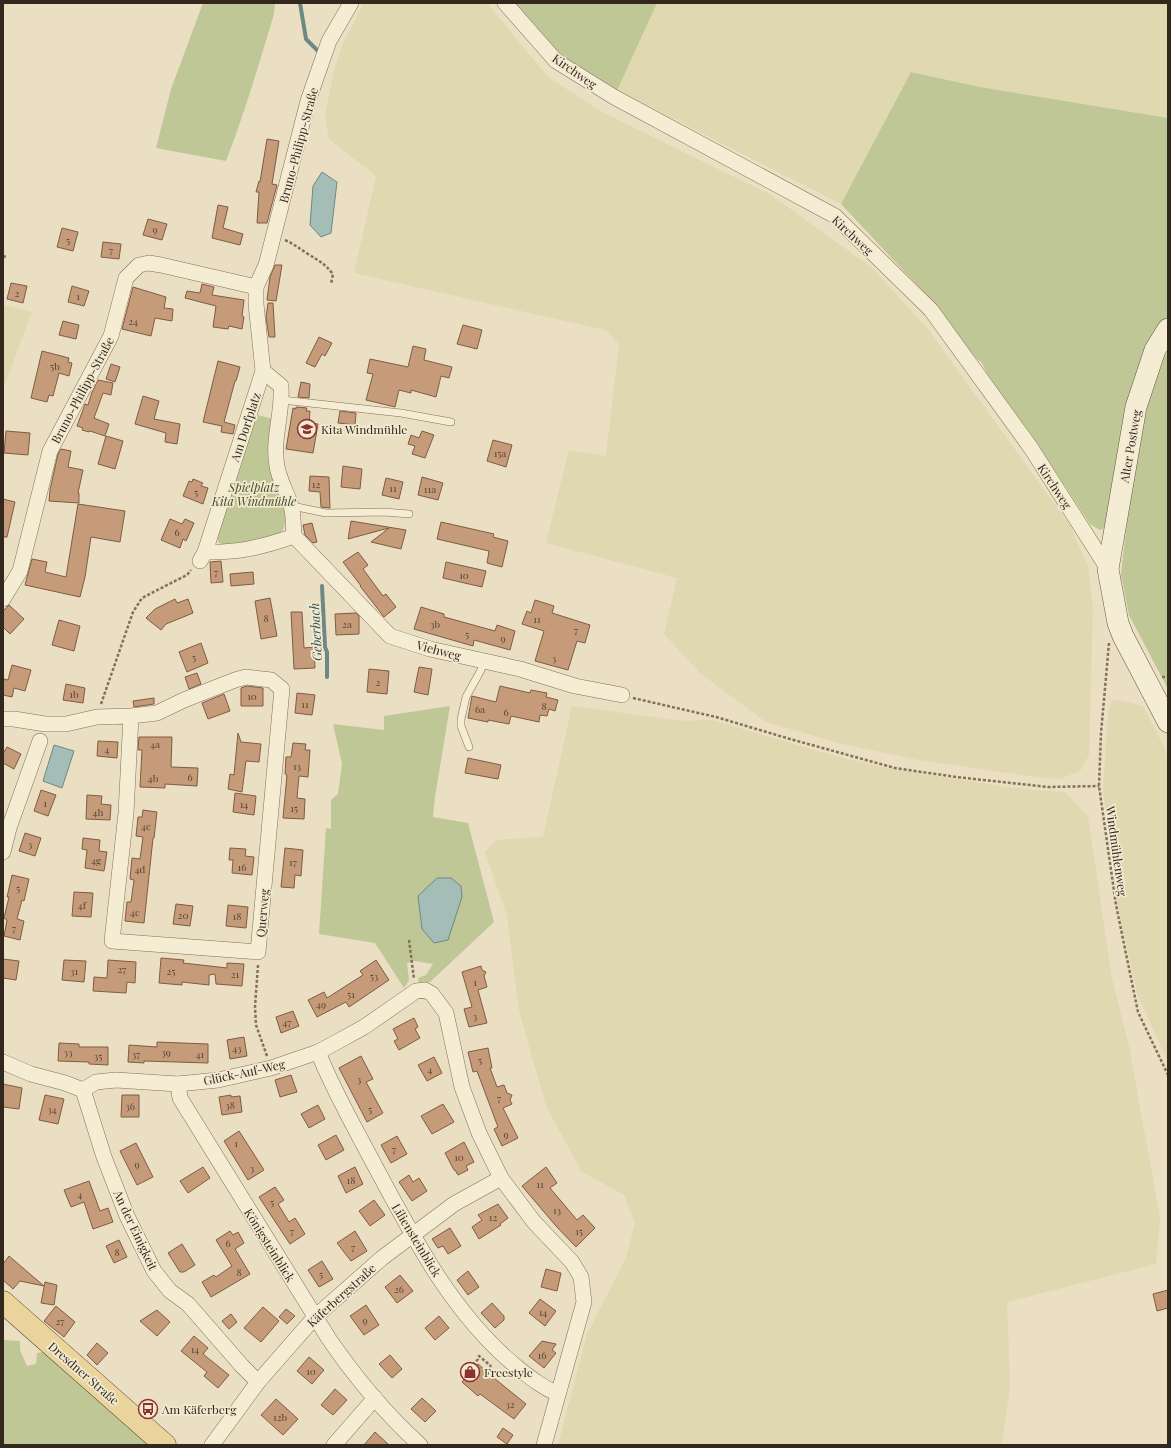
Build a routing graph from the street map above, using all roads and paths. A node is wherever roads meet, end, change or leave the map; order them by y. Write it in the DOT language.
graph roads {
  1 [pos="351,3"];
  2 [pos="505,3"];
  3 [pos="274,236"];
  4 [pos="330,284"];
  5 [pos="256,287"];
  6 [pos="1168,329"];
  7 [pos="263,370"];
  8 [pos="282,400"];
  9 [pos="451,422"];
  10 [pos="292,506"];
  11 [pos="409,514"];
  12 [pos="294,536"];
  13 [pos="202,556"];
  14 [pos="1108,569"];
  15 [pos="3,599"];
  16 [pos="1118,622"];
  17 [pos="484,661"];
  18 [pos="622,695"];
  19 [pos="131,716"];
  20 [pos="97,717"];
  21 [pos="3,719"];
  22 [pos="1168,722"];
  23 [pos="40,741"];
  24 [pos="469,748"];
  25 [pos="1098,786"];
  26 [pos="3,852"];
  27 [pos="409,940"];
  28 [pos="258,952"];
  29 [pos="411,962"];
  30 [pos="318,1052"];
  31 [pos="3,1062"];
  32 [pos="271,1068"];
  33 [pos="1168,1075"];
  34 [pos="178,1084"];
  35 [pos="83,1090"];
  36 [pos="501,1178"];
  37 [pos="413,1236"];
  38 [pos="3,1302"];
  39 [pos="315,1317"];
  40 [pos="491,1366"];
  41 [pos="470,1372"];
  42 [pos="258,1382"];
  43 [pos="558,1394"];
  44 [pos="375,1398"];
  45 [pos="165,1445"];
  46 [pos="212,1445"];
  47 [pos="334,1445"];
  48 [pos="420,1445"];
  49 [pos="544,1445"];
  1 -- 3 [label="street, Bruno-Philipp-Straße"];
  2 -- 14 [label="street, Kirchweg"];
  3 -- 4 [label="path"];
  3 -- 5 [label="street, Bruno-Philipp-Straße"];
  5 -- 7 [label="street, Am Dorfplatz"];
  5 -- 15 [label="street, Bruno-Philipp-Straße"];
  6 -- 14 [label="street, Alter Postweg"];
  7 -- 8 [label="street"];
  7 -- 13 [label="street, Am Dorfplatz"];
  8 -- 9 [label="lane"];
  8 -- 10 [label="street"];
  10 -- 11 [label="lane"];
  10 -- 12 [label="street"];
  12 -- 13 [label="street"];
  12 -- 17 [label="street, Viehweg"];
  13 -- 20 [label="path"];
  14 -- 16 [label="street"];
  16 -- 22 [label="street"];
  16 -- 25 [label="path, Windmühlenweg"];
  17 -- 18 [label="street, Viehweg"];
  17 -- 24 [label="lane"];
  18 -- 25 [label="path"];
  19 -- 20 [label="street, Querweg"];
  19 -- 28 [label="street, Querweg"];
  19 -- 28 [label="street, Querweg"];
  20 -- 21 [label="street, Querweg"];
  23 -- 26 [label="street"];
  25 -- 33 [label="path, Windmühlenweg"];
  27 -- 29 [label="path"];
  28 -- 32 [label="path"];
  30 -- 32 [label="street, Glück-Auf-Weg"];
  30 -- 36 [label="street, Glück-Auf-Weg"];
  30 -- 37 [label="street, Liliensteinblick"];
  31 -- 35 [label="street"];
  32 -- 34 [label="street, Glück-Auf-Weg"];
  34 -- 35 [label="street, Glück-Auf-Weg"];
  34 -- 39 [label="street, Königsteinblick"];
  35 -- 42 [label="street, An der Einigkeit"];
  36 -- 37 [label="street, Käferbergstraße"];
  36 -- 43 [label="street"];
  37 -- 39 [label="street, Käferbergstraße"];
  37 -- 43 [label="street, Liliensteinblick"];
  38 -- 45 [label="main road, Dresdner Straße"];
  39 -- 42 [label="street, Käferbergstraße"];
  39 -- 44 [label="street, Königsteinblick"];
  40 -- 41 [label="path"];
  42 -- 46 [label="street, Käferbergstraße"];
  43 -- 49 [label="street"];
  44 -- 47 [label="street"];
  44 -- 48 [label="street, Königsteinblick"];
}
